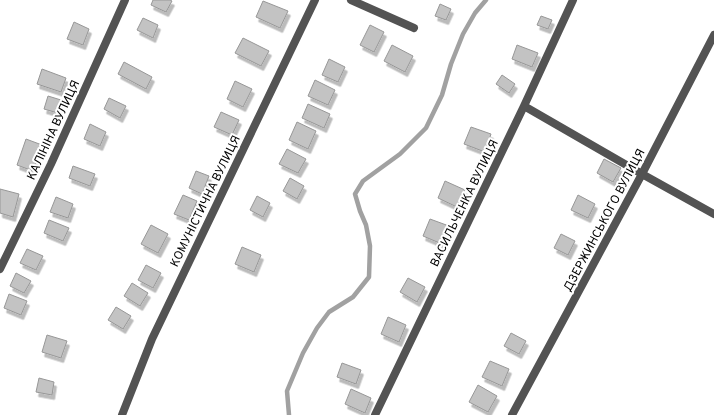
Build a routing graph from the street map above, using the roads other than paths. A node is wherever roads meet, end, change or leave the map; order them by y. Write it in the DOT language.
graph roads {
  1 [pos="125,0"];
  2 [pos="315,0"];
  3 [pos="351,0"];
  4 [pos="573,0"];
  5 [pos="414,28"];
  6 [pos="714,35"];
  7 [pos="524,106"];
  8 [pos="642,174"];
  9 [pos="714,214"];
  10 [pos="0,269"];
  11 [pos="122,415"];
  12 [pos="375,415"];
  13 [pos="512,415"];
  1 -- 10 [label="street, КАЛІНІНА ВУЛИЦЯ"];
  2 -- 11 [label="street, КОМУНІСТИЧНА ВУЛИЦЯ"];
  3 -- 5 [label="street"];
  4 -- 7 [label="street, ВАСИЛЬЧЕНКА ВУЛИЦЯ"];
  6 -- 8 [label="street, ДЗЕРЖИНСЬКОГО ВУЛИЦЯ"];
  7 -- 8 [label="street"];
  7 -- 12 [label="street, ВАСИЛЬЧЕНКА ВУЛИЦЯ"];
  8 -- 9 [label="street"];
  8 -- 13 [label="street, ДЗЕРЖИНСЬКОГО ВУЛИЦЯ"];
}
